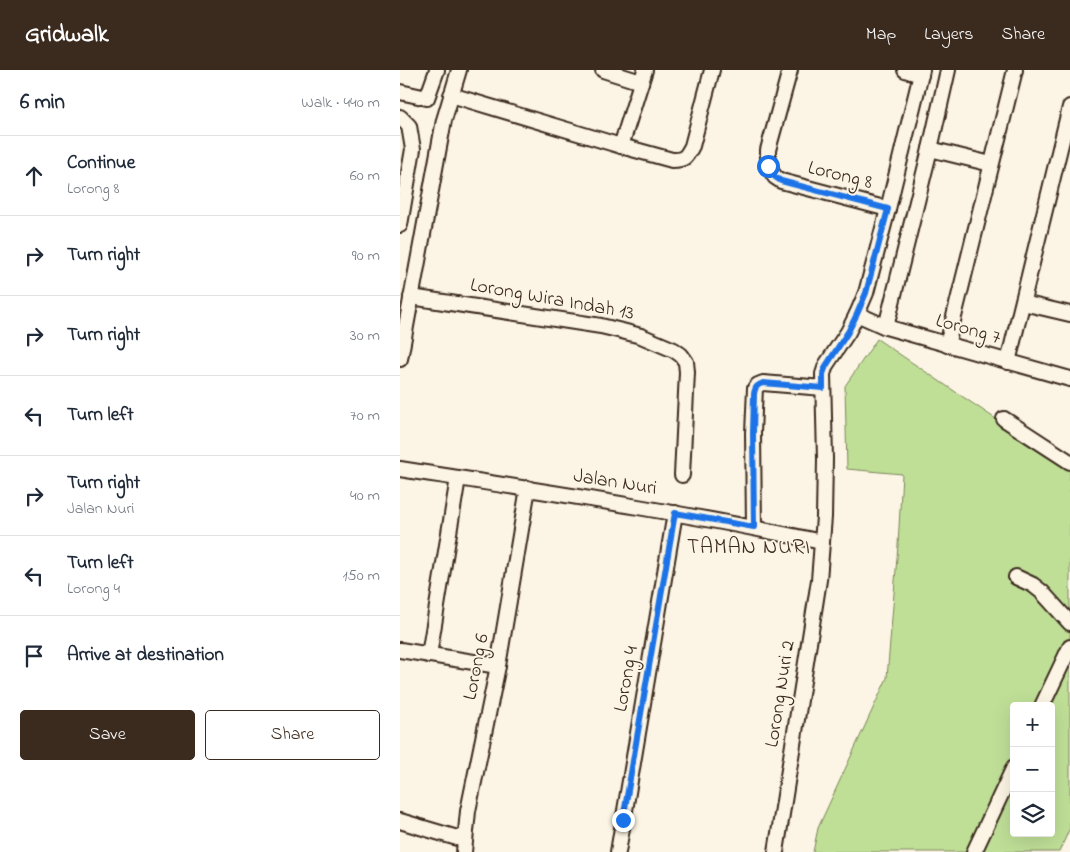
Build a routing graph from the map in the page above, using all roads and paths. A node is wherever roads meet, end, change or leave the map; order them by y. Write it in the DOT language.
graph roads {
  1 [pos="437,70"];
  2 [pos="460,70"];
  3 [pos="604,70"];
  4 [pos="712,70"];
  5 [pos="790,70"];
  6 [pos="905,70"];
  7 [pos="948,70"];
  8 [pos="1014,70"];
  9 [pos="922,72"];
  10 [pos="643,76"];
  11 [pos="400,92"];
  12 [pos="427,98"];
  13 [pos="450,100"];
  14 [pos="1070,107"];
  15 [pos="400,117"];
  16 [pos="621,146"];
  17 [pos="930,149"];
  18 [pos="991,164"];
  19 [pos="888,209"];
  20 [pos="400,225"];
  21 [pos="411,297"];
  22 [pos="1023,303"];
  23 [pos="857,314"];
  24 [pos="1070,314"];
  25 [pos="886,327"];
  26 [pos="947,345"];
  27 [pos="400,358"];
  28 [pos="1008,362"];
  29 [pos="1070,379"];
  30 [pos="823,388"];
  31 [pos="1004,419"];
  32 [pos="1070,462"];
  33 [pos="400,469"];
  34 [pos="682,475"];
  35 [pos="458,478"];
  36 [pos="528,488"];
  37 [pos="675,513"];
  38 [pos="754,527"];
  39 [pos="822,542"];
  40 [pos="1016,576"];
  41 [pos="1070,623"];
  42 [pos="1070,647"];
  43 [pos="400,650"];
  44 [pos="429,655"];
  45 [pos="498,666"];
  46 [pos="1044,702"];
  47 [pos="1010,776"];
  48 [pos="400,821"];
  49 [pos="464,846"];
  50 [pos="618,852"];
  51 [pos="776,852"];
  52 [pos="974,852"];
  1 -- 12 [label="street"];
  2 -- 13 [label="street"];
  3 -- 10 [label="street"];
  4 -- 16 [label="street"];
  5 -- 19 [label="street, Lorong 8"];
  6 -- 9 [label="street"];
  7 -- 17 [label="street"];
  8 -- 18 [label="street"];
  9 -- 19 [label="street, Lorong Nuri 2"];
  10 -- 16 [label="street"];
  11 -- 12 [label="street"];
  12 -- 13 [label="street"];
  13 -- 16 [label="street"];
  13 -- 21 [label="street"];
  14 -- 22 [label="street"];
  15 -- 20 [label="street"];
  17 -- 18 [label="street"];
  17 -- 25 [label="street"];
  18 -- 26 [label="street"];
  19 -- 23 [label="street, Lorong Nuri 2"];
  21 -- 27 [label="street"];
  21 -- 34 [label="street, Lorong Wira Indah 13"];
  22 -- 24 [label="street"];
  22 -- 28 [label="street"];
  23 -- 25 [label="street, Lorong 7"];
  23 -- 30 [label="street, Lorong Nuri 2"];
  25 -- 26 [label="street, Lorong 7"];
  26 -- 28 [label="street, Lorong 7"];
  28 -- 29 [label="street, Lorong 7"];
  30 -- 38 [label="street"];
  30 -- 39 [label="street, Lorong Nuri 2"];
  31 -- 32 [label="street"];
  33 -- 35 [label="street, Jalan Nuri"];
  35 -- 36 [label="street, Jalan Nuri"];
  35 -- 44 [label="street"];
  36 -- 37 [label="street, Jalan Nuri"];
  36 -- 45 [label="street, Lorong 6"];
  37 -- 38 [label="street, Jalan Nuri"];
  37 -- 50 [label="street, Lorong 4"];
  38 -- 39 [label="street, Jalan Nuri"];
  39 -- 51 [label="street, Lorong Nuri 2"];
  40 -- 41 [label="street"];
  42 -- 46 [label="street"];
  43 -- 44 [label="street"];
  44 -- 45 [label="street"];
  45 -- 49 [label="street, Lorong 6"];
  47 -- 52 [label="street"];
  48 -- 49 [label="street"];
}
